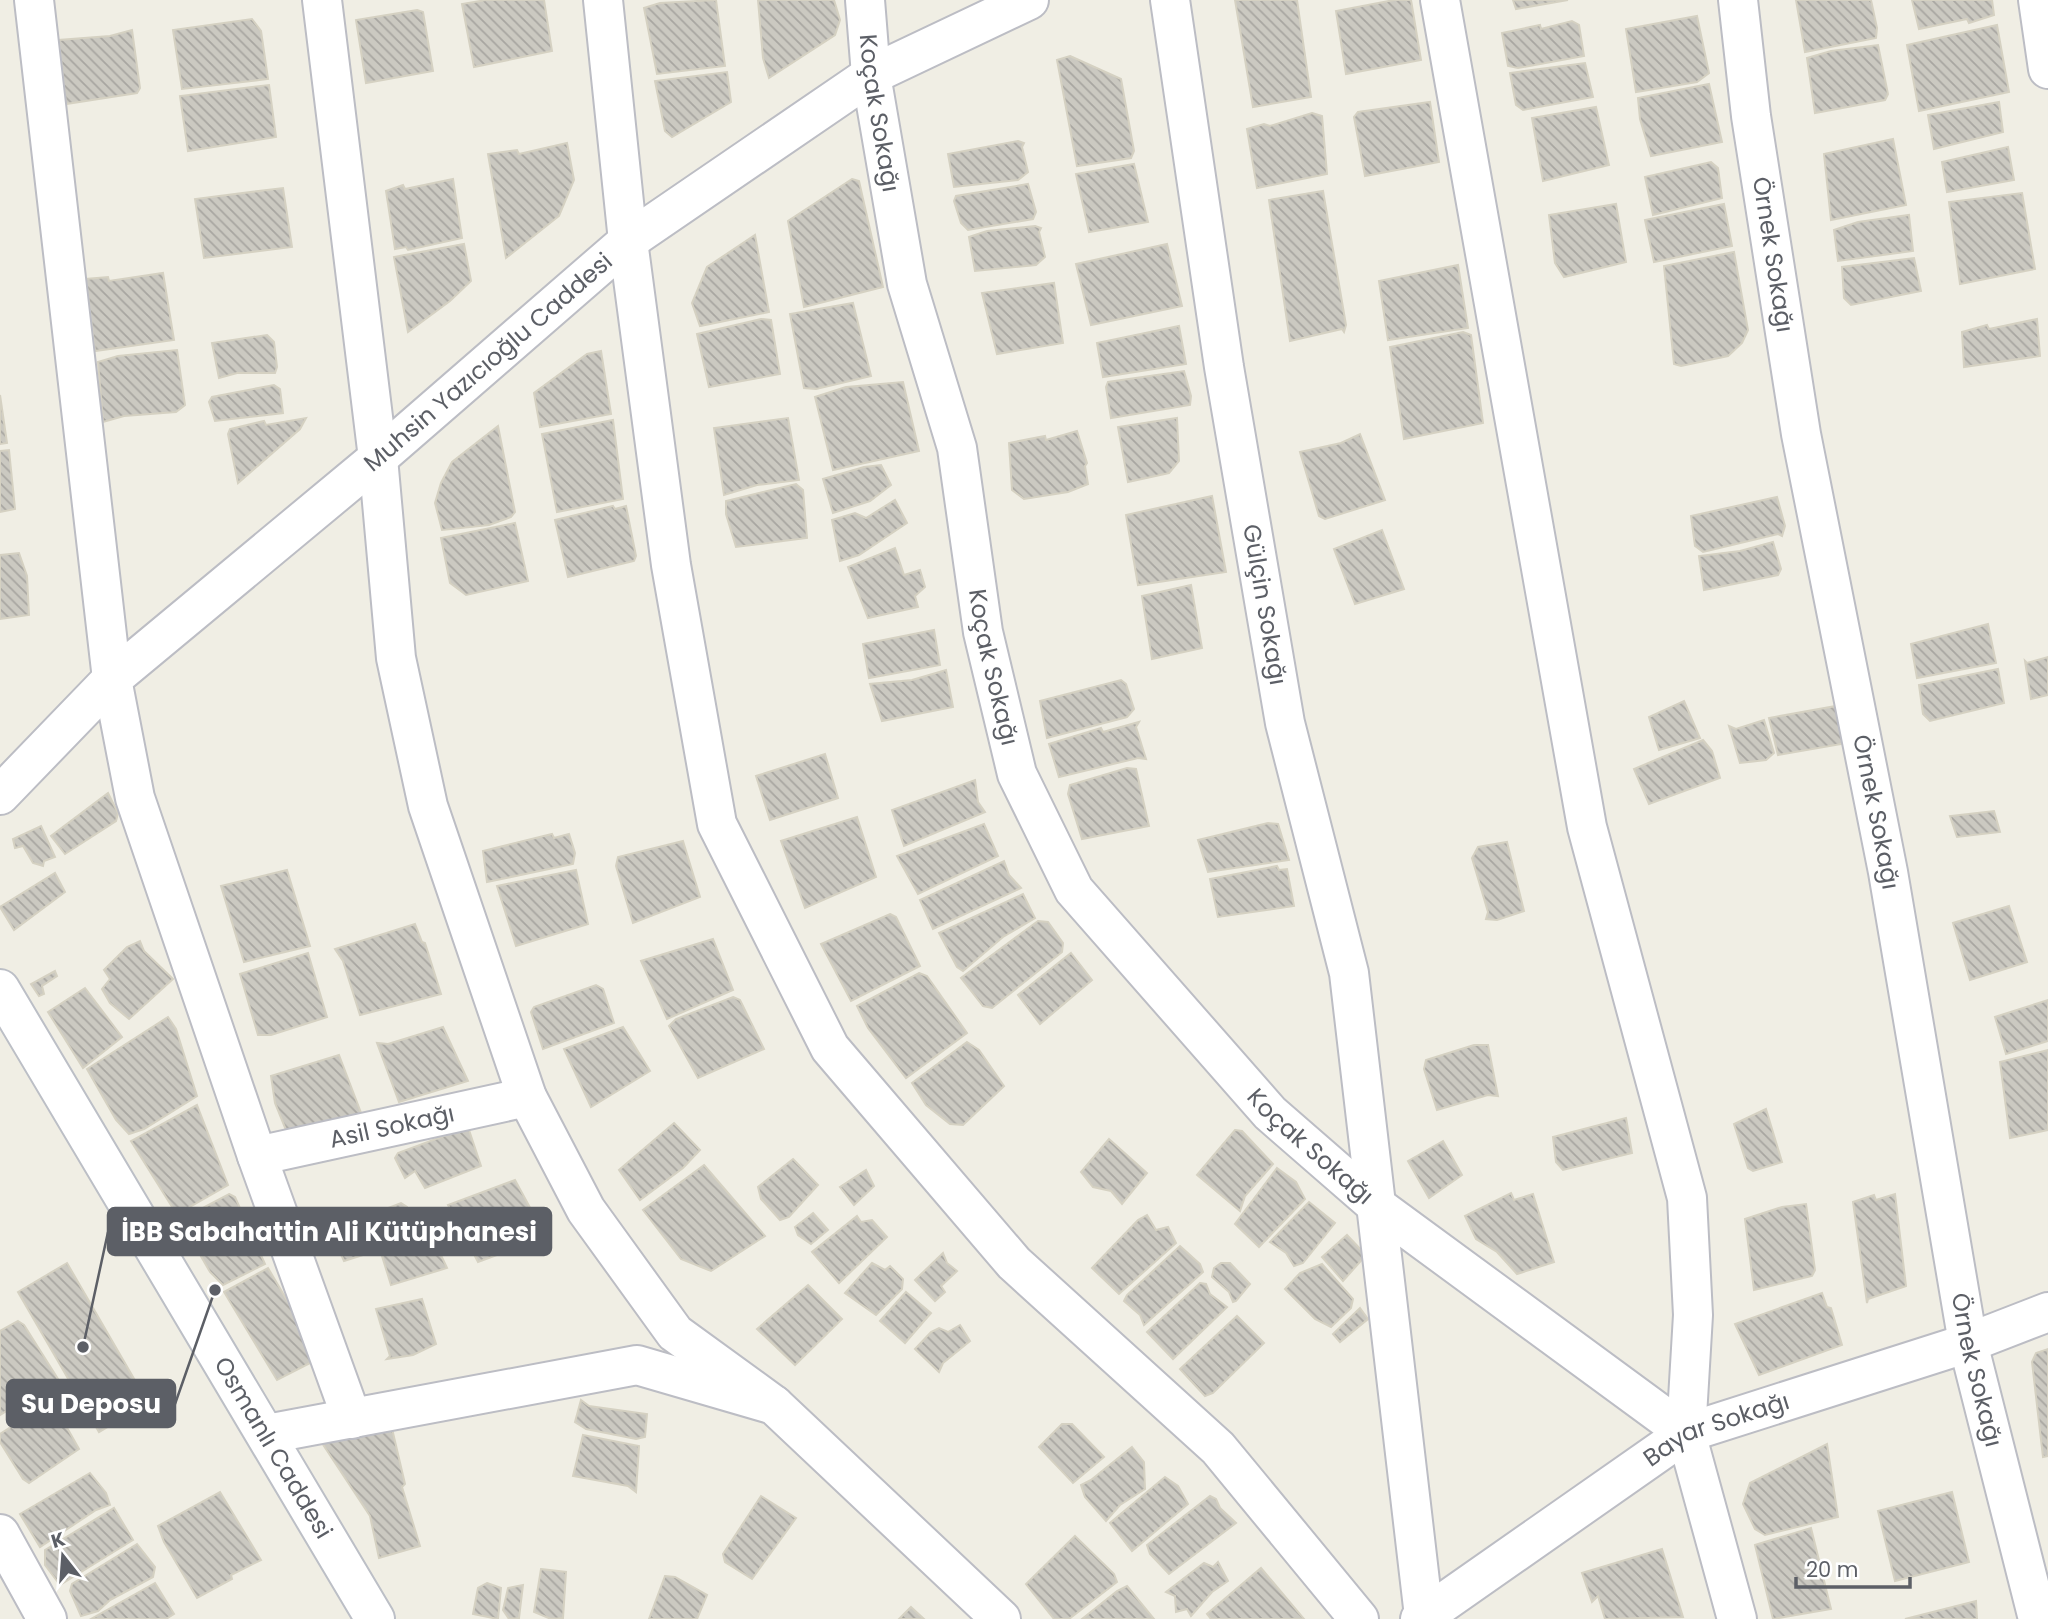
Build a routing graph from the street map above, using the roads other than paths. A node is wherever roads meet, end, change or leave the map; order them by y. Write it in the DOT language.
graph roads {
  1 [pos="34,0"];
  2 [pos="322,0"];
  3 [pos="603,0"];
  4 [pos="865,0"];
  5 [pos="1029,0"];
  6 [pos="1170,0"];
  7 [pos="1440,0"];
  8 [pos="1738,0"];
  9 [pos="2038,0"];
  10 [pos="2048,69"];
  11 [pos="871,75"];
  12 [pos="628,241"];
  13 [pos="377,458"];
  14 [pos="112,679"];
  15 [pos="0,795"];
  16 [pos="0,989"];
  17 [pos="527,1097"];
  18 [pos="257,1156"];
  19 [pos="1378,1208"];
  20 [pos="2048,1312"];
  21 [pos="1968,1343"];
  22 [pos="774,1405"];
  23 [pos="352,1419"];
  24 [pos="1686,1433"];
  25 [pos="267,1434"];
  26 [pos="0,1534"];
  27 [pos="1422,1618"];
  28 [pos="47,1619"];
  29 [pos="375,1619"];
  30 [pos="1001,1619"];
  31 [pos="1359,1619"];
  32 [pos="1737,1619"];
  33 [pos="2038,1619"];
  1 -- 14 [label="street"];
  2 -- 13 [label="street"];
  3 -- 12 [label="street"];
  4 -- 11 [label="street, Koçak Sokağı"];
  5 -- 11 [label="street, Muhsin Yazıcıoğlu Caddesi"];
  6 -- 19 [label="street, Gülçin Sokağı"];
  7 -- 24 [label="street"];
  8 -- 21 [label="street, Örnek Sokağı"];
  9 -- 10 [label="street"];
  11 -- 12 [label="street, Muhsin Yazıcıoğlu Caddesi"];
  11 -- 19 [label="street, Koçak Sokağı"];
  12 -- 13 [label="street, Muhsin Yazıcıoğlu Caddesi"];
  12 -- 31 [label="street"];
  13 -- 14 [label="street, Muhsin Yazıcıoğlu Caddesi"];
  13 -- 17 [label="street"];
  14 -- 15 [label="street, Muhsin Yazıcıoğlu Caddesi"];
  14 -- 18 [label="street"];
  16 -- 25 [label="street, Osmanlı Caddesi"];
  17 -- 18 [label="street, Asil Sokağı"];
  17 -- 22 [label="street"];
  18 -- 23 [label="street"];
  19 -- 24 [label="street, Koçak Sokağı"];
  19 -- 27 [label="street, Gülçin Sokağı"];
  20 -- 21 [label="street, Bayar Sokağı"];
  21 -- 24 [label="street, Bayar Sokağı"];
  21 -- 33 [label="street, Örnek Sokağı"];
  22 -- 23 [label="street"];
  22 -- 30 [label="street"];
  23 -- 25 [label="street"];
  24 -- 27 [label="street, Bayar Sokağı"];
  24 -- 32 [label="street"];
  25 -- 29 [label="street, Osmanlı Caddesi"];
  26 -- 28 [label="street"];
}
